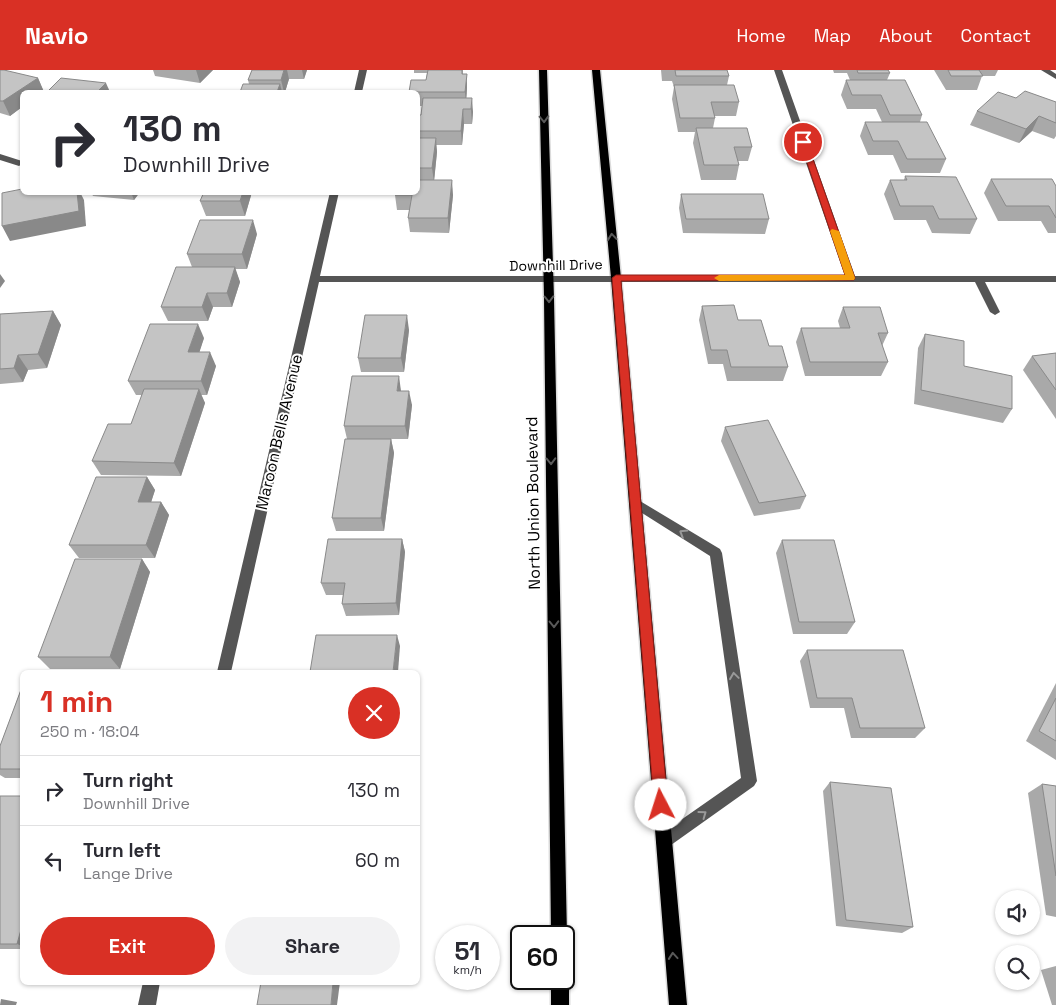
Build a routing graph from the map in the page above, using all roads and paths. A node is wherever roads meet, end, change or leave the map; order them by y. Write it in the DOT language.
graph roads {
  1 [pos="363,70"];
  2 [pos="543,70"];
  3 [pos="596,70"];
  4 [pos="778,70"];
  5 [pos="1045,70"];
  6 [pos="1056,76"];
  7 [pos="358,90"];
  8 [pos="0,157"];
  9 [pos="18,163"];
  10 [pos="334,195"];
  11 [pos="616,278"];
  12 [pos="851,278"];
  13 [pos="978,278"];
  14 [pos="314,279"];
  15 [pos="1056,279"];
  16 [pos="548,280"];
  17 [pos="995,312"];
  18 [pos="635,503"];
  19 [pos="224,670"];
  20 [pos="664,842"];
  21 [pos="559,925"];
  22 [pos="151,985"];
  23 [pos="560,990"];
  24 [pos="147,1005"];
  25 [pos="560,1005"];
  26 [pos="678,1005"];
  1 -- 7 [label="street"];
  2 -- 16 [label="main road, North Union Boulevard, one-way"];
  11 -- 3 [label="main road, one-way"];
  4 -- 12 [label="street"];
  5 -- 6 [label="street"];
  8 -- 9 [label="street"];
  10 -- 14 [label="street, Maroon Bells Avenue"];
  11 -- 12 [label="street, Downhill Drive"];
  11 -- 16 [label="street, Downhill Drive"];
  11 -- 18 [label="main road"];
  12 -- 13 [label="street, Downhill Drive"];
  13 -- 15 [label="street, Downhill Drive"];
  13 -- 17 [label="street"];
  14 -- 16 [label="street, Downhill Drive"];
  14 -- 19 [label="street, Maroon Bells Avenue"];
  16 -- 21 [label="main road, North Union Boulevard, one-way"];
  18 -- 20 [label="main road"];
  20 -- 18 [label="street, one-way"];
  26 -- 20 [label="main road, one-way"];
  22 -- 24 [label="street"];
  23 -- 25 [label="main road"];
}
